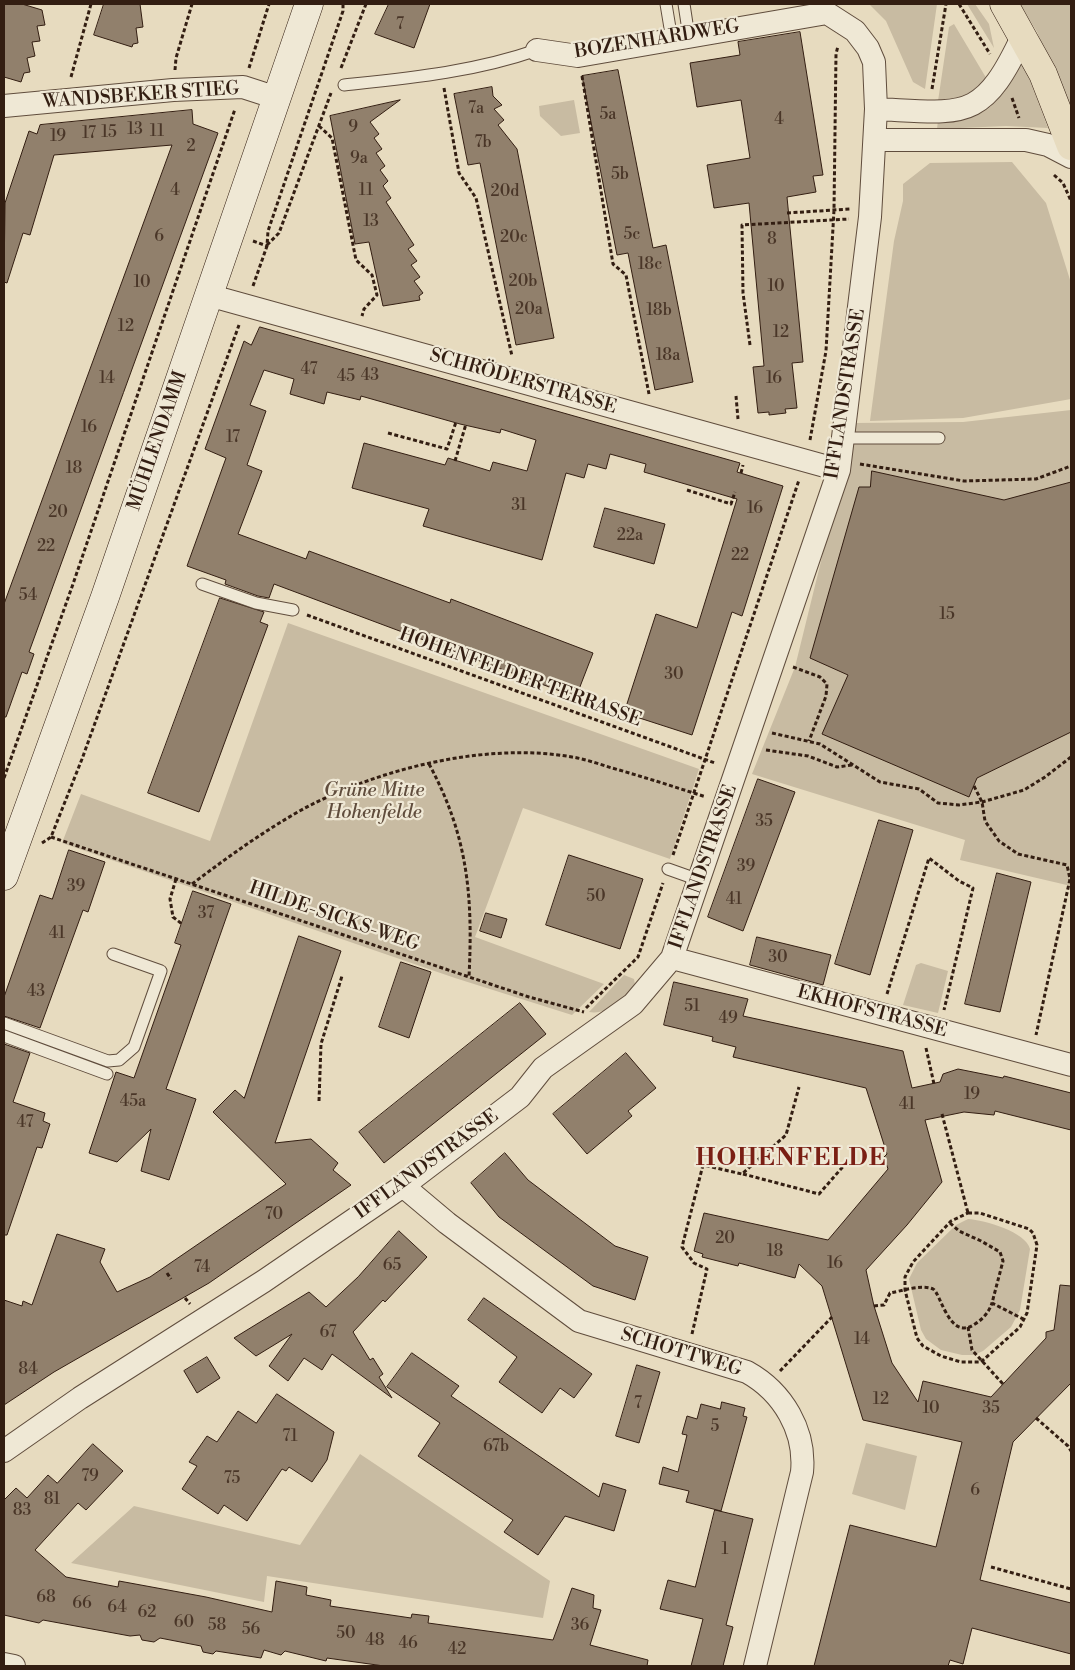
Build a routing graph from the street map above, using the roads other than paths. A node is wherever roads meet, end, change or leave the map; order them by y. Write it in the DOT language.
graph roads {
  1 [pos="309,4"];
  2 [pos="666,4"];
  3 [pos="684,4"];
  4 [pos="1004,4"];
  5 [pos="1023,34"];
  6 [pos="681,38"];
  7 [pos="537,50"];
  8 [pos="341,80"];
  9 [pos="276,98"];
  10 [pos="4,106"];
  11 [pos="876,109"];
  12 [pos="875,140"];
  13 [pos="1071,146"];
  14 [pos="1071,157"];
  15 [pos="208,295"];
  16 [pos="843,438"];
  17 [pos="939,438"];
  18 [pos="839,465"];
  19 [pos="202,584"];
  20 [pos="293,610"];
  21 [pos="668,869"];
  22 [pos="6,871"];
  23 [pos="699,880"];
  24 [pos="113,954"];
  25 [pos="672,958"];
  26 [pos="4,1024"];
  27 [pos="4,1036"];
  28 [pos="1071,1065"];
  29 [pos="107,1074"];
  30 [pos="403,1186"];
  31 [pos="4,1451"];
  32 [pos="4,1664"];
  33 [pos="14,1666"];
  34 [pos="755,1666"];
  1 -- 9 [label="main road, MÜHLENDAMM"];
  2 -- 6 [label="lane"];
  3 -- 6 [label="lane"];
  4 -- 5 [label="main road"];
  5 -- 11 [label="street"];
  5 -- 13 [label="main road"];
  6 -- 7 [label="street, BOZENHARDWEG"];
  6 -- 11 [label="street, BOZENHARDWEG"];
  7 -- 8 [label="lane, BOZENHARDWEG"];
  9 -- 10 [label="street, WANDSBEKER STIEG"];
  9 -- 15 [label="main road, MÜHLENDAMM"];
  11 -- 12 [label="street, IFFLANDSTRASSE"];
  12 -- 14 [label="street"];
  12 -- 16 [label="street, IFFLANDSTRASSE"];
  15 -- 18 [label="street, SCHRÖDERSTRASSE"];
  15 -- 22 [label="main road, MÜHLENDAMM"];
  16 -- 17 [label="lane"];
  16 -- 18 [label="street, IFFLANDSTRASSE"];
  18 -- 23 [label="street, IFFLANDSTRASSE"];
  19 -- 20 [label="lane"];
  21 -- 23 [label="lane"];
  23 -- 25 [label="street, IFFLANDSTRASSE"];
  24 -- 26 [label="lane"];
  25 -- 28 [label="street, EKHOFSTRASSE"];
  25 -- 30 [label="street, IFFLANDSTRASSE"];
  27 -- 29 [label="lane"];
  30 -- 31 [label="street, IFFLANDSTRASSE"];
  30 -- 34 [label="street, SCHOTTWEG"];
  32 -- 33 [label="street"];
}
